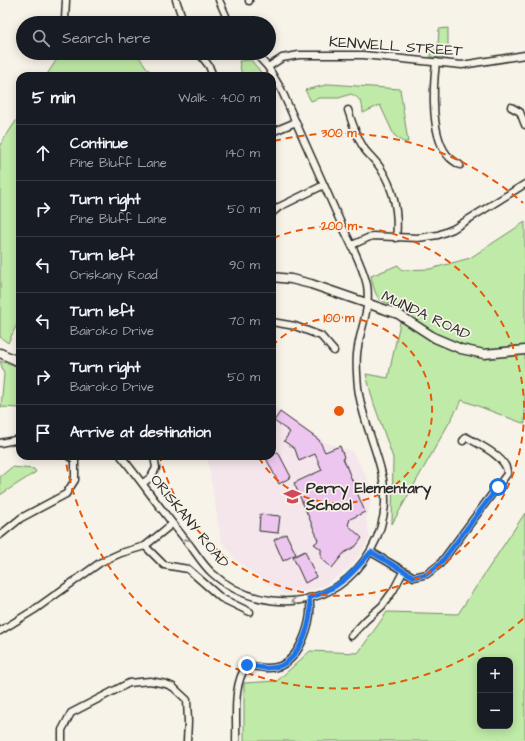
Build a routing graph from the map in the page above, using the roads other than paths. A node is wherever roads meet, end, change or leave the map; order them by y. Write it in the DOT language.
graph roads {
  1 [pos="66,0"];
  2 [pos="176,0"];
  3 [pos="219,0"];
  4 [pos="65,16"];
  5 [pos="182,16"];
  6 [pos="226,16"];
  7 [pos="525,55"];
  8 [pos="204,60"];
  9 [pos="262,60"];
  10 [pos="436,62"];
  11 [pos="268,67"];
  12 [pos="211,72"];
  13 [pos="271,72"];
  14 [pos="276,81"];
  15 [pos="511,107"];
  16 [pos="348,110"];
  17 [pos="296,122"];
  18 [pos="525,125"];
  19 [pos="276,130"];
  20 [pos="460,165"];
  21 [pos="525,184"];
  22 [pos="324,186"];
  23 [pos="276,210"];
  24 [pos="396,238"];
  25 [pos="352,245"];
  26 [pos="276,277"];
  27 [pos="368,304"];
  28 [pos="276,323"];
  29 [pos="334,350"];
  30 [pos="525,350"];
  31 [pos="0,353"];
  32 [pos="16,360"];
  33 [pos="16,440"];
  34 [pos="464,441"];
  35 [pos="0,443"];
  36 [pos="76,460"];
  37 [pos="124,460"];
  38 [pos="155,460"];
  39 [pos="143,483"];
  40 [pos="172,524"];
  41 [pos="0,535"];
  42 [pos="145,546"];
  43 [pos="371,552"];
  44 [pos="403,572"];
  45 [pos="309,598"];
  46 [pos="250,612"];
  47 [pos="0,631"];
  48 [pos="351,636"];
  49 [pos="62,741"];
  50 [pos="187,741"];
  51 [pos="236,741"];
  1 -- 4 [label="street"];
  2 -- 5 [label="street"];
  3 -- 6 [label="street"];
  7 -- 10 [label="street, KENWELL STREET"];
  8 -- 12 [label="street"];
  9 -- 11 [label="street, ORISKANY ROAD"];
  10 -- 11 [label="street, KENWELL STREET"];
  10 -- 20 [label="street"];
  11 -- 13 [label="street, ORISKANY ROAD"];
  14 -- 17 [label="street, ORISKANY ROAD"];
  15 -- 18 [label="street"];
  16 -- 24 [label="street"];
  17 -- 19 [label="street"];
  17 -- 22 [label="street, ORISKANY ROAD"];
  21 -- 24 [label="street"];
  22 -- 23 [label="street"];
  22 -- 25 [label="street, ORISKANY ROAD"];
  24 -- 25 [label="street"];
  25 -- 27 [label="street, ORISKANY ROAD"];
  26 -- 27 [label="street, MUNDA ROAD"];
  27 -- 30 [label="street, MUNDA ROAD"];
  27 -- 43 [label="street, ORISKANY ROAD"];
  28 -- 29 [label="street"];
  31 -- 32 [label="street"];
  33 -- 35 [label="street"];
  34 -- 44 [label="street"];
  36 -- 41 [label="street"];
  37 -- 39 [label="street, ORISKANY ROAD"];
  38 -- 39 [label="street"];
  39 -- 40 [label="street, ORISKANY ROAD"];
  40 -- 42 [label="street"];
  45 -- 40 [label="street, ORISKANY ROAD, one-way"];
  42 -- 46 [label="street"];
  42 -- 47 [label="street"];
  43 -- 44 [label="street"];
  43 -- 45 [label="street, ORISKANY ROAD"];
  44 -- 48 [label="street"];
  45 -- 51 [label="street"];
  49 -- 50 [label="street"];
}
